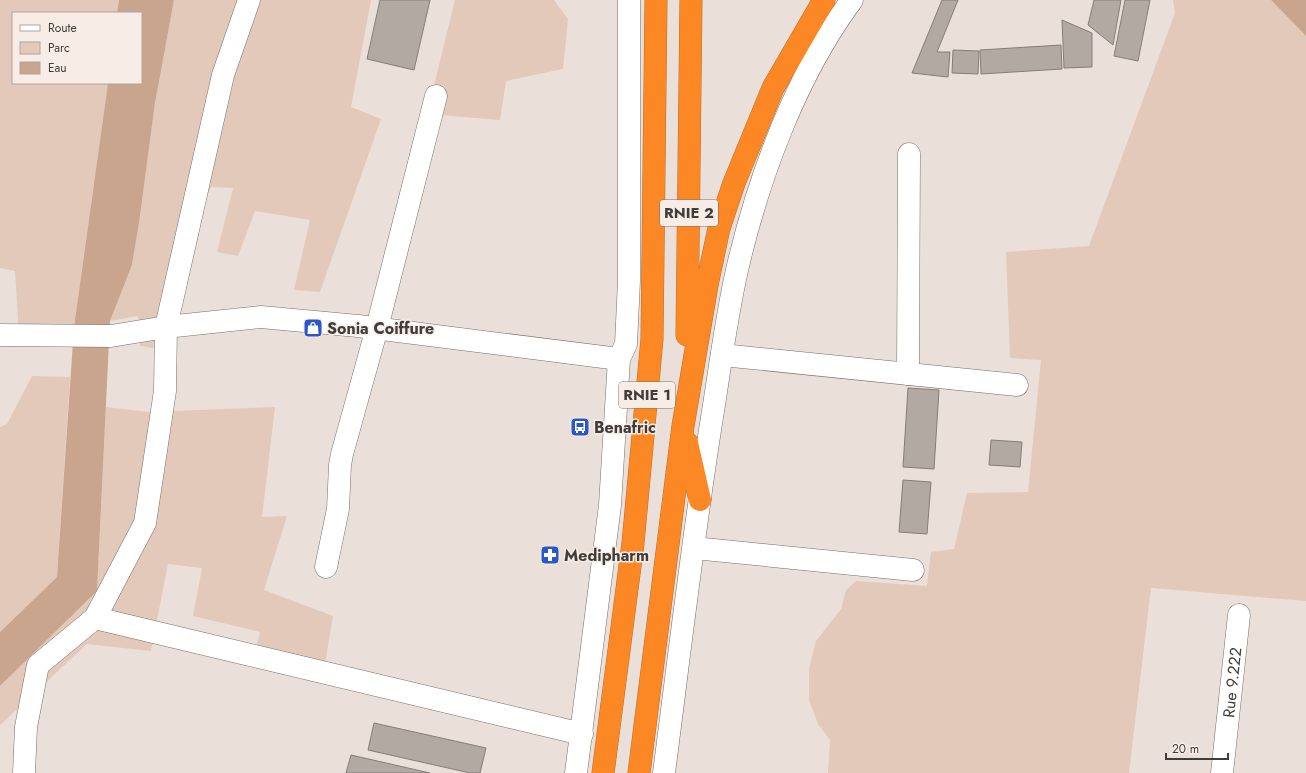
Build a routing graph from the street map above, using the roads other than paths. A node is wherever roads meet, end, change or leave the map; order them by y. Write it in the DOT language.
graph roads {
  1 [pos="249,0"];
  2 [pos="629,0"];
  3 [pos="656,0"];
  4 [pos="691,0"];
  5 [pos="824,0"];
  6 [pos="852,0"];
  7 [pos="436,96"];
  8 [pos="910,154"];
  9 [pos="166,327"];
  10 [pos="377,328"];
  11 [pos="0,335"];
  12 [pos="722,355"];
  13 [pos="619,359"];
  14 [pos="908,374"];
  15 [pos="1017,384"];
  16 [pos="683,426"];
  17 [pos="700,500"];
  18 [pos="694,548"];
  19 [pos="326,567"];
  20 [pos="913,570"];
  21 [pos="1239,615"];
  22 [pos="95,618"];
  23 [pos="582,734"];
  24 [pos="24,773"];
  25 [pos="576,773"];
  26 [pos="603,773"];
  27 [pos="639,773"];
  28 [pos="664,773"];
  29 [pos="1222,773"];
  1 -- 9 [label="street"];
  2 -- 13 [label="street"];
  3 -- 26 [label="highway, RNIE 1"];
  4 -- 16 [label="highway, RNIE 2 / RNIE 2"];
  5 -- 16 [label="highway, RNIE 1"];
  6 -- 12 [label="street"];
  7 -- 10 [label="street"];
  8 -- 14 [label="street"];
  9 -- 10 [label="street"];
  9 -- 11 [label="street"];
  9 -- 22 [label="street"];
  10 -- 13 [label="street"];
  10 -- 19 [label="street"];
  12 -- 14 [label="street"];
  12 -- 17 [label="street"];
  13 -- 23 [label="street"];
  14 -- 15 [label="street"];
  16 -- 17 [label="highway"];
  16 -- 27 [label="highway, RNIE 1"];
  17 -- 18 [label="street"];
  18 -- 20 [label="street"];
  18 -- 28 [label="street"];
  21 -- 29 [label="street, Rue 9.222"];
  22 -- 23 [label="street"];
  22 -- 24 [label="street"];
  23 -- 25 [label="street"];
}
